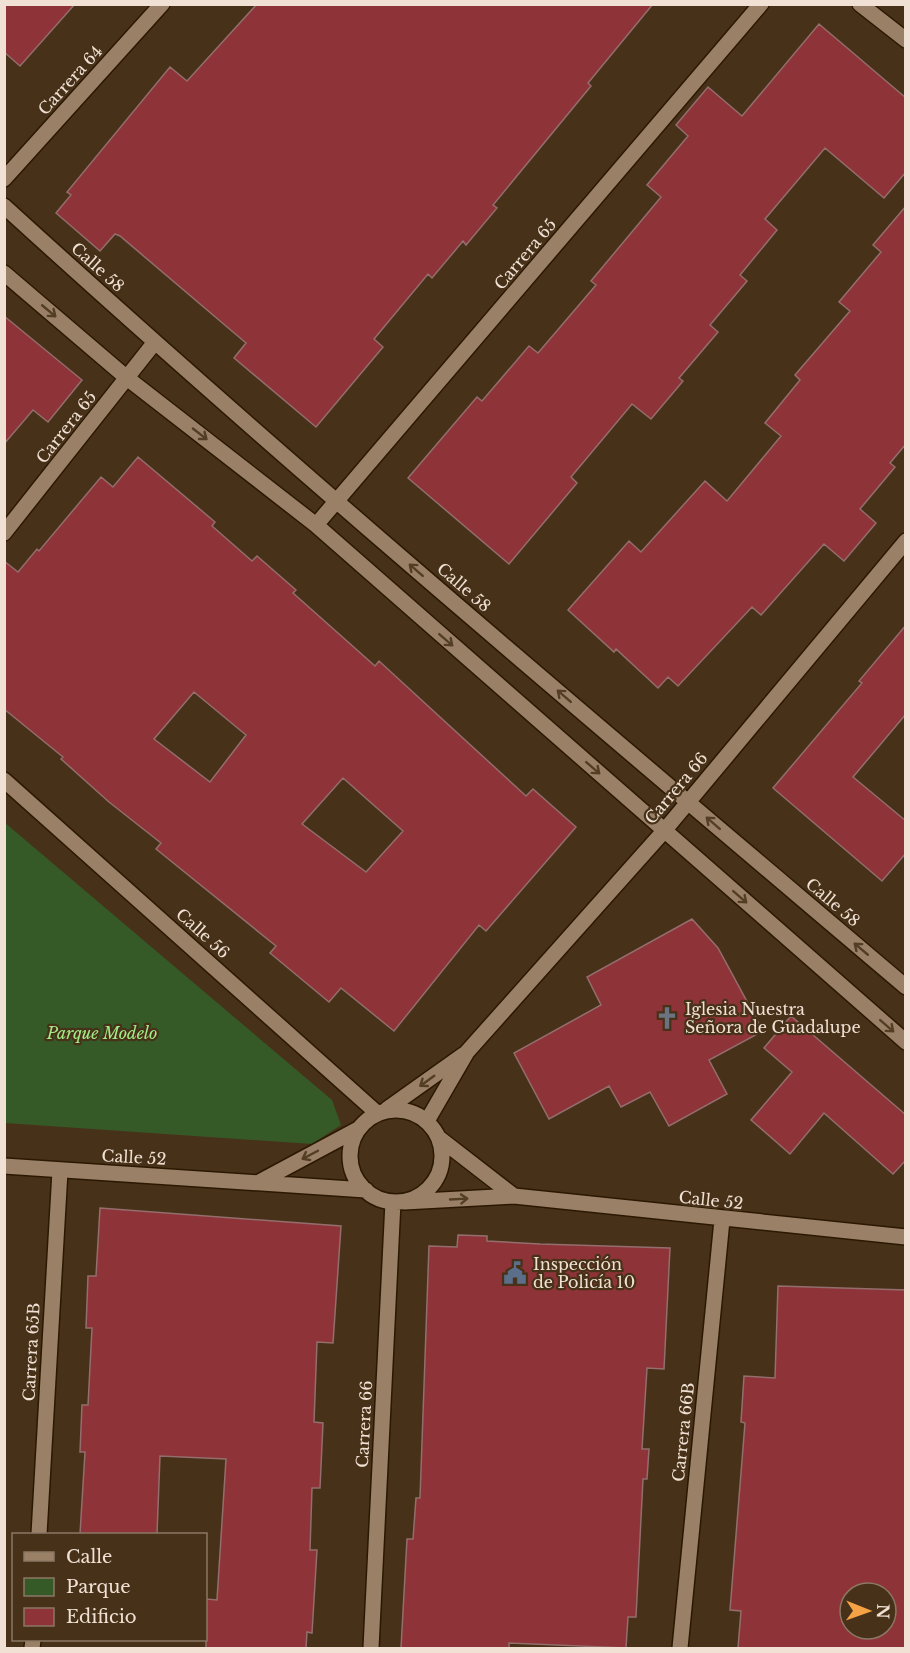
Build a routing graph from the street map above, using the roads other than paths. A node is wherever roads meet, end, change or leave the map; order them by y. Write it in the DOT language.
graph roads {
  1 [pos="162,4"];
  2 [pos="761,4"];
  3 [pos="860,4"];
  4 [pos="906,40"];
  5 [pos="4,179"];
  6 [pos="4,206"];
  7 [pos="4,273"];
  8 [pos="155,342"];
  9 [pos="127,378"];
  10 [pos="337,502"];
  11 [pos="316,525"];
  12 [pos="4,533"];
  13 [pos="906,541"];
  14 [pos="4,780"];
  15 [pos="688,802"];
  16 [pos="664,831"];
  17 [pos="906,987"];
  18 [pos="906,1042"];
  19 [pos="468,1052"];
  20 [pos="382,1112"];
  21 [pos="427,1121"];
  22 [pos="358,1129"];
  23 [pos="439,1138"];
  24 [pos="4,1166"];
  25 [pos="60,1172"];
  26 [pos="261,1181"];
  27 [pos="366,1190"];
  28 [pos="514,1196"];
  29 [pos="399,1202"];
  30 [pos="722,1220"];
  31 [pos="906,1237"];
  32 [pos="39,1533"];
  33 [pos="371,1648"];
  34 [pos="680,1648"];
  1 -- 5 [label="street, Carrera 64"];
  2 -- 10 [label="street, Carrera 65"];
  3 -- 4 [label="street"];
  6 -- 8 [label="street, Calle 58"];
  7 -- 9 [label="street, one-way"];
  8 -- 9 [label="street, Carrera 65"];
  8 -- 10 [label="street, Calle 58"];
  9 -- 11 [label="street, one-way"];
  9 -- 12 [label="street, Carrera 65"];
  10 -- 11 [label="street, Carrera 65"];
  15 -- 10 [label="street, Calle 58, one-way"];
  11 -- 16 [label="street, one-way"];
  13 -- 15 [label="street, Carrera 66"];
  14 -- 20 [label="street, Calle 56"];
  15 -- 16 [label="street, Carrera 66"];
  17 -- 15 [label="street, Calle 58, one-way"];
  16 -- 18 [label="street, one-way"];
  16 -- 19 [label="street, Carrera 66"];
  19 -- 20 [label="street, Carrera 66, one-way"];
  19 -- 21 [label="street, Carrera 66"];
  20 -- 21 [label="street"];
  20 -- 22 [label="street"];
  21 -- 23 [label="street"];
  22 -- 26 [label="street, one-way"];
  22 -- 27 [label="street"];
  23 -- 28 [label="street"];
  23 -- 29 [label="street"];
  24 -- 25 [label="street, Calle 52"];
  25 -- 26 [label="street, Calle 52"];
  25 -- 32 [label="street, Carrera 65B"];
  26 -- 27 [label="street, Calle 52"];
  27 -- 29 [label="street, Calle 52"];
  29 -- 28 [label="street, Calle 52, one-way"];
  28 -- 30 [label="street, Calle 52"];
  29 -- 33 [label="street, Carrera 66"];
  30 -- 31 [label="street, Calle 52"];
  30 -- 34 [label="street, Carrera 66B"];
}
